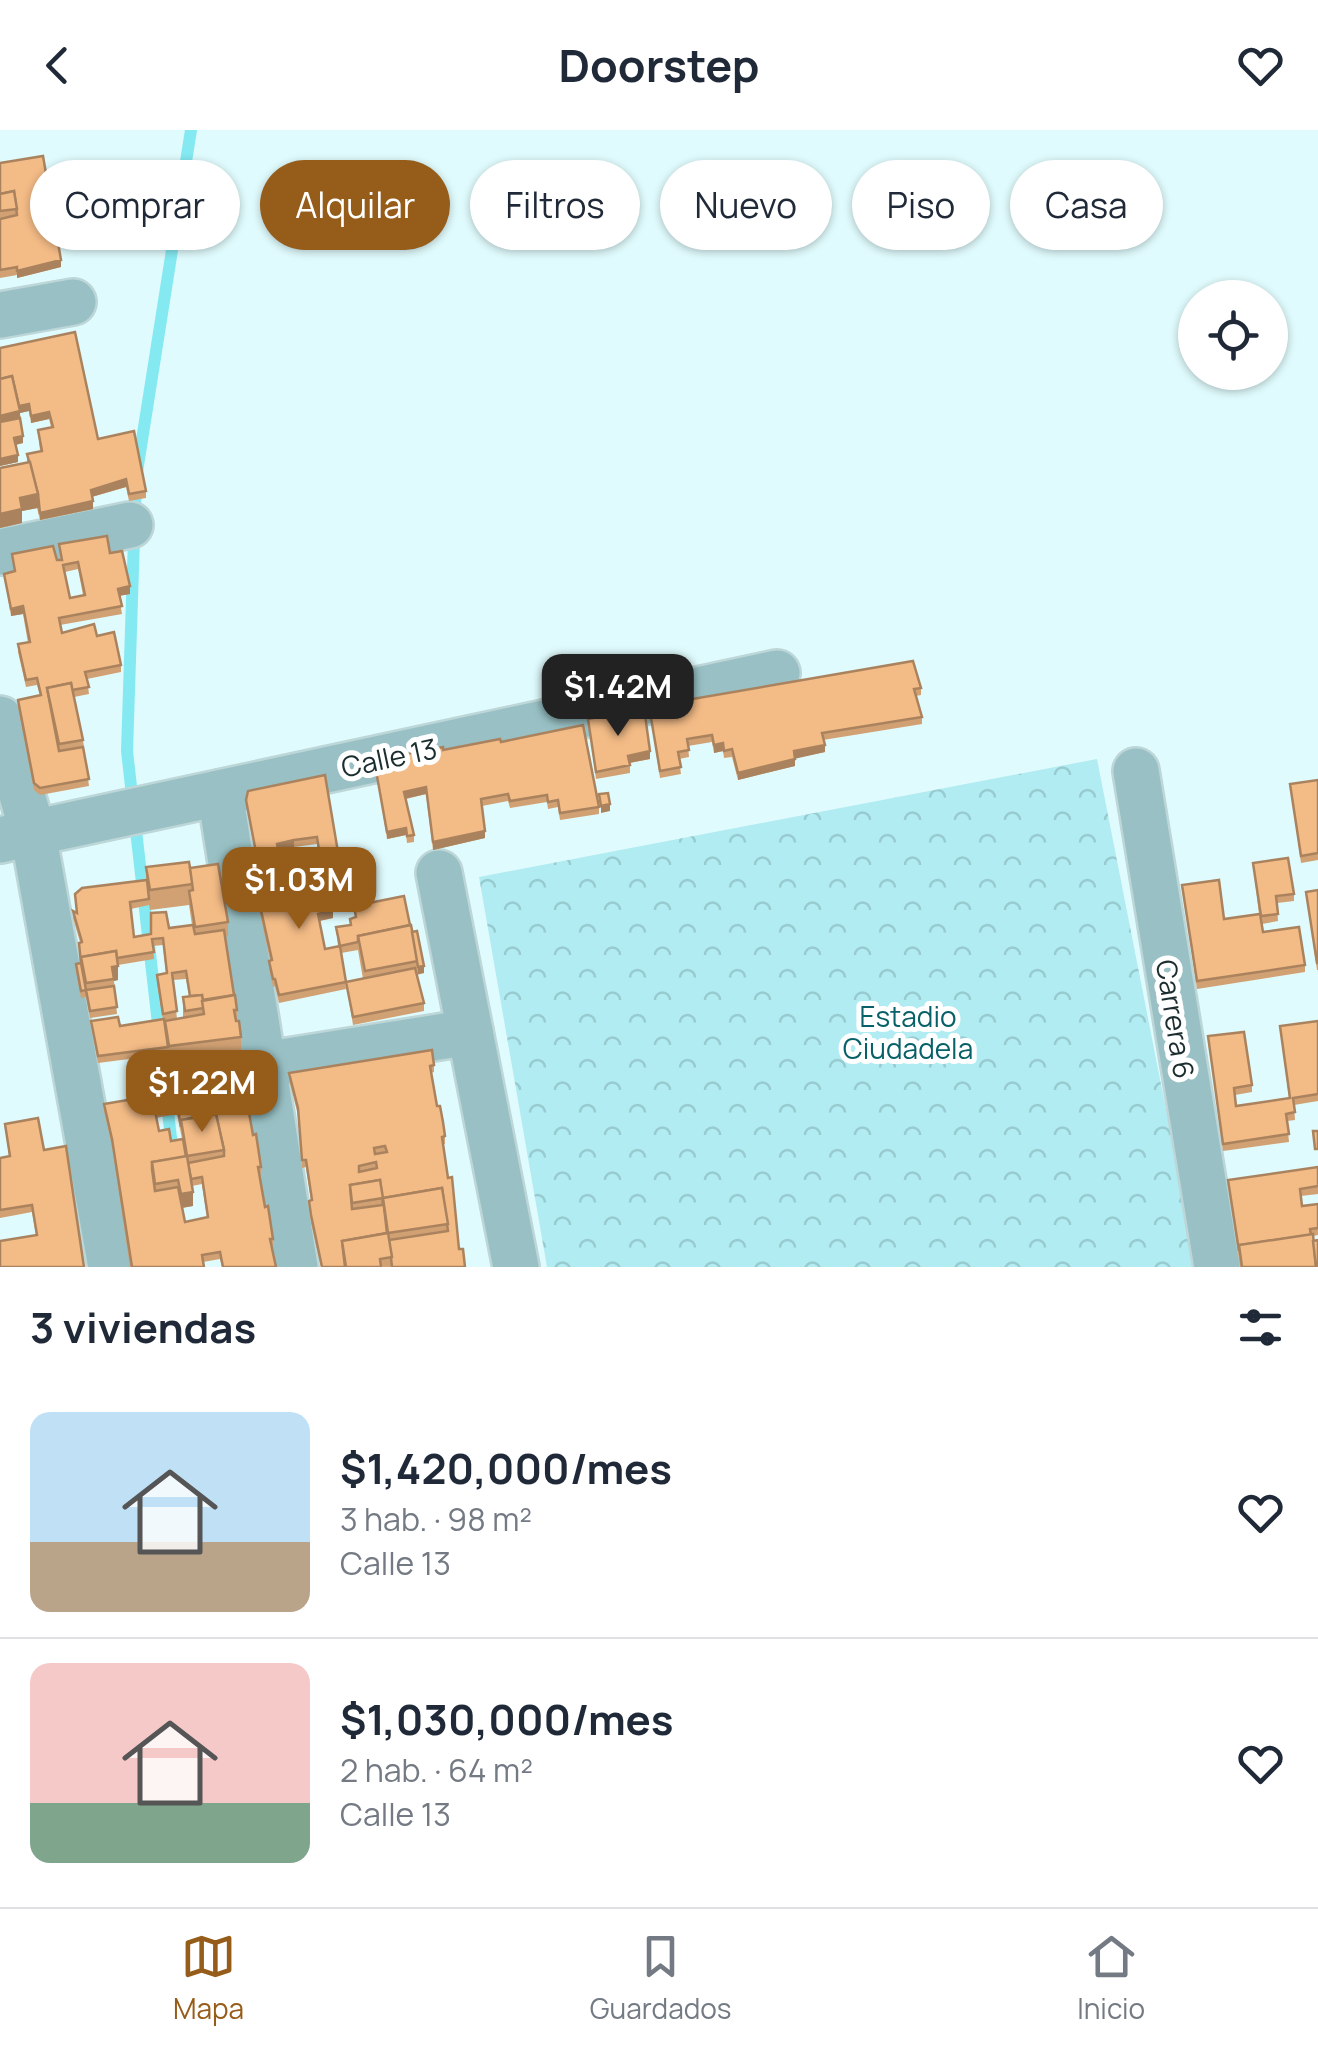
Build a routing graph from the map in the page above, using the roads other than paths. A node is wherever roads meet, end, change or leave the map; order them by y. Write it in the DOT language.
graph roads {
  1 [pos="73,302"];
  2 [pos="0,315"];
  3 [pos="130,525"];
  4 [pos="0,552"];
  5 [pos="777,673"];
  6 [pos="0,719"];
  7 [pos="1136,771"];
  8 [pos="220,793"];
  9 [pos="16,837"];
  10 [pos="439,873"];
  11 [pos="470,1032"];
  12 [pos="262,1066"];
  13 [pos="111,1267"];
  14 [pos="295,1267"];
  15 [pos="516,1267"];
  16 [pos="1217,1267"];
  1 -- 2 [label="street"];
  3 -- 4 [label="street"];
  5 -- 8 [label="street, Calle 13"];
  6 -- 9 [label="street"];
  7 -- 16 [label="street, Carrera 6"];
  8 -- 9 [label="street, Calle 13"];
  8 -- 12 [label="street"];
  9 -- 13 [label="street"];
  10 -- 11 [label="street"];
  11 -- 12 [label="street"];
  11 -- 15 [label="street"];
  12 -- 14 [label="street"];
}
